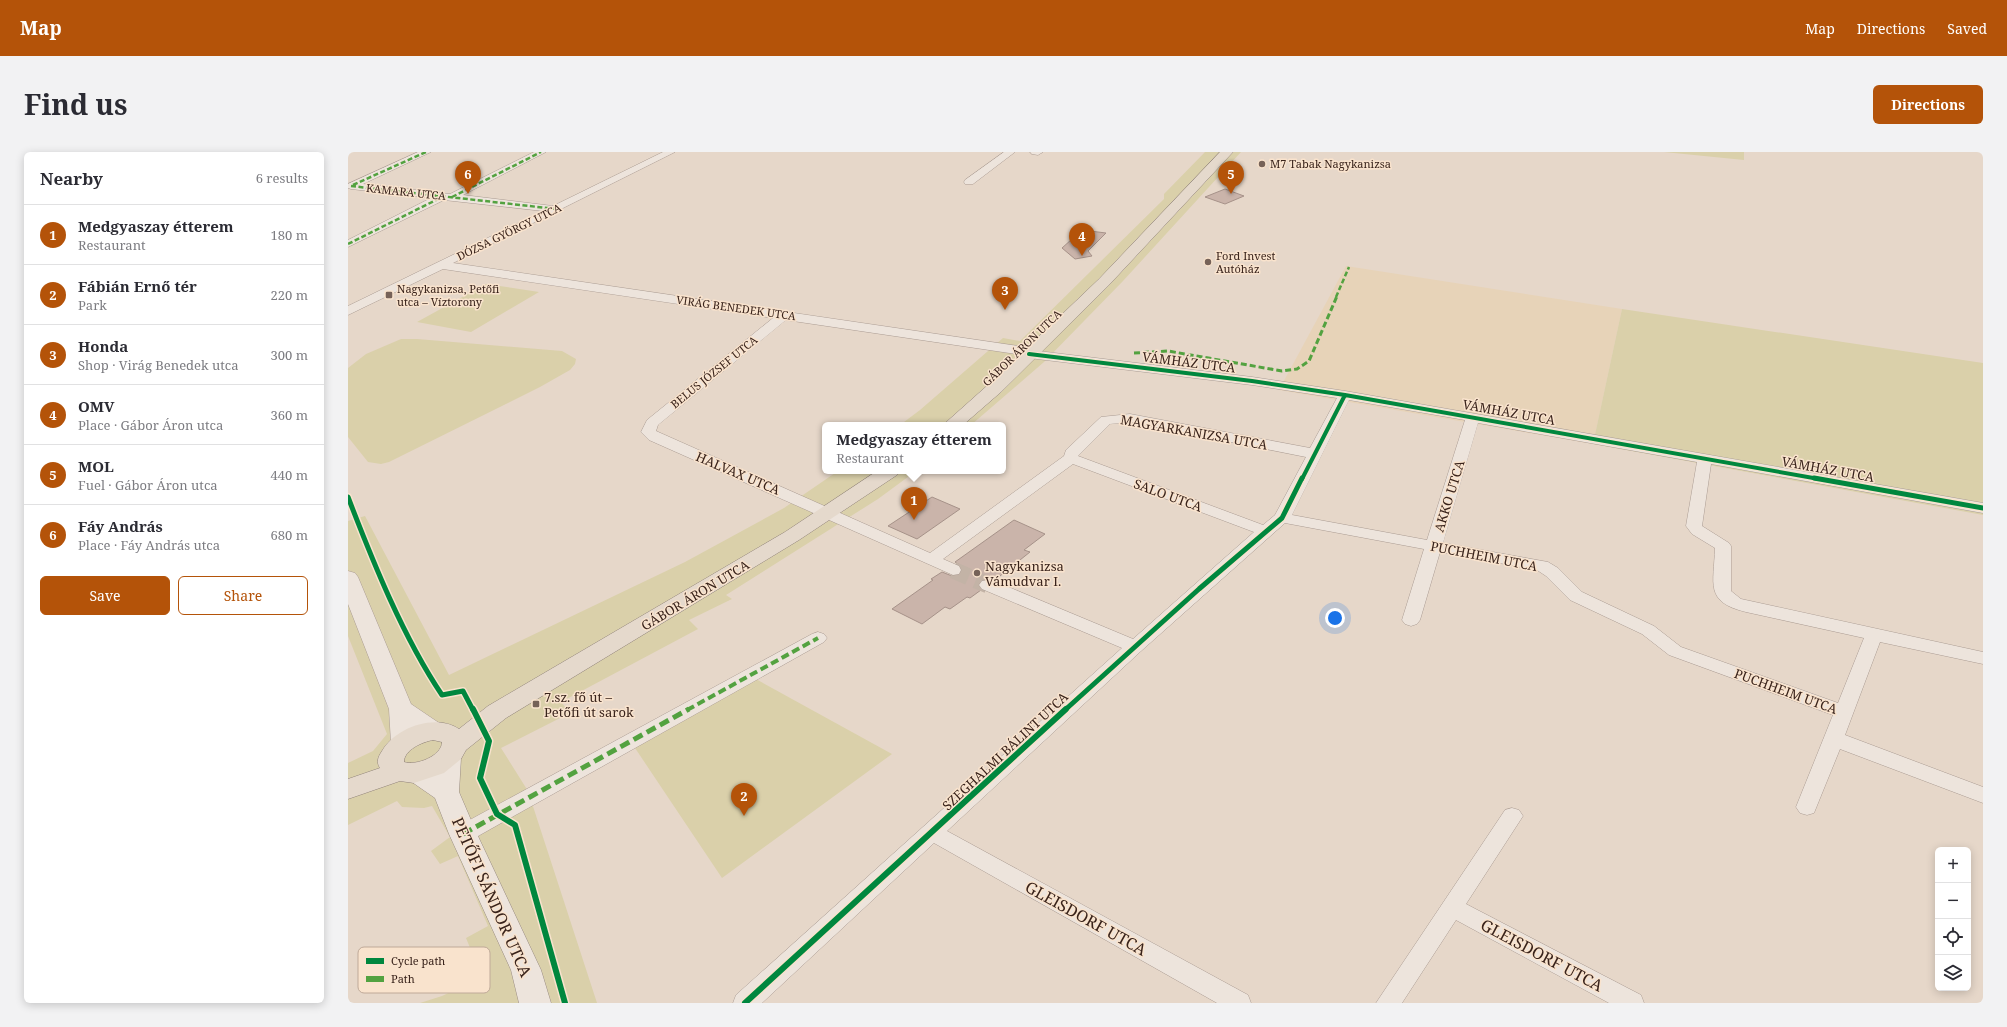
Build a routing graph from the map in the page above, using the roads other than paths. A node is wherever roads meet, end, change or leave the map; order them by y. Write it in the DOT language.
graph roads {
  1 [pos="426,152"];
  2 [pos="541,152"];
  3 [pos="670,152"];
  4 [pos="1010,152"];
  5 [pos="1035,152"];
  6 [pos="1038,152"];
  7 [pos="1227,152"];
  8 [pos="969,182"];
  9 [pos="350,187"];
  10 [pos="448,196"];
  11 [pos="556,208"];
  12 [pos="348,244"];
  13 [pos="441,265"];
  14 [pos="348,311"];
  15 [pos="784,315"];
  16 [pos="1031,353"];
  17 [pos="1345,395"];
  18 [pos="1473,417"];
  19 [pos="956,422"];
  20 [pos="648,432"];
  21 [pos="1316,454"];
  22 [pos="1071,458"];
  23 [pos="1705,458"];
  24 [pos="886,474"];
  25 [pos="1983,508"];
  26 [pos="829,513"];
  27 [pos="1282,518"];
  28 [pos="1265,531"];
  29 [pos="1433,547"];
  30 [pos="931,560"];
  31 [pos="953,570"];
  32 [pos="348,577"];
  33 [pos="988,585"];
  34 [pos="1412,620"];
  35 [pos="1874,635"];
  36 [pos="818,638"];
  37 [pos="1134,646"];
  38 [pos="1983,658"];
  39 [pos="401,709"];
  40 [pos="1844,712"];
  41 [pos="1834,739"];
  42 [pos="445,742"];
  43 [pos="403,761"];
  44 [pos="348,786"];
  45 [pos="348,789"];
  46 [pos="446,792"];
  47 [pos="1983,795"];
  48 [pos="1807,807"];
  49 [pos="1512,816"];
  50 [pos="933,833"];
  51 [pos="463,834"];
  52 [pos="1452,907"];
  53 [pos="535,1003"];
  54 [pos="745,1003"];
  55 [pos="1239,1003"];
  56 [pos="1388,1003"];
  57 [pos="1632,1003"];
  1 -- 9 [label="street"];
  2 -- 10 [label="street"];
  3 -- 11 [label="street, DÓZSA GYÖRGY UTCA"];
  4 -- 8 [label="street"];
  5 -- 6 [label="street"];
  7 -- 16 [label="main road, GÁBOR ÁRON UTCA"];
  9 -- 10 [label="street, KAMARA UTCA"];
  10 -- 11 [label="street, KAMARA UTCA"];
  10 -- 12 [label="street"];
  11 -- 13 [label="street, DÓZSA GYÖRGY UTCA"];
  13 -- 14 [label="street, DÓZSA GYÖRGY UTCA"];
  13 -- 15 [label="street, VIRÁG BENEDEK UTCA"];
  15 -- 16 [label="street, VIRÁG BENEDEK UTCA"];
  15 -- 20 [label="street, BELUS JÓZSEF UTCA"];
  16 -- 17 [label="street, VÁMHÁZ UTCA"];
  16 -- 19 [label="main road, GÁBOR ÁRON UTCA"];
  17 -- 18 [label="street, VÁMHÁZ UTCA"];
  17 -- 21 [label="street"];
  18 -- 23 [label="street, VÁMHÁZ UTCA"];
  18 -- 29 [label="street, AKKO UTCA"];
  20 -- 26 [label="street, HALVAX UTCA"];
  21 -- 22 [label="street, MAGYARKANIZSA UTCA"];
  21 -- 27 [label="street"];
  22 -- 28 [label="street, SALO UTCA"];
  22 -- 30 [label="street, MAGYARKANIZSA UTCA"];
  23 -- 25 [label="street, VÁMHÁZ UTCA"];
  23 -- 35 [label="street"];
  24 -- 26 [label="main road, GÁBOR ÁRON UTCA"];
  26 -- 30 [label="street, HALVAX UTCA"];
  26 -- 42 [label="main road, GÁBOR ÁRON UTCA"];
  27 -- 28 [label="street, SZEGHALMI BÁLINT UTCA"];
  27 -- 29 [label="street, PUCHHEIM UTCA"];
  28 -- 37 [label="street, SZEGHALMI BÁLINT UTCA"];
  29 -- 34 [label="street, AKKO UTCA"];
  29 -- 40 [label="street, PUCHHEIM UTCA"];
  30 -- 31 [label="street, HALVAX UTCA"];
  32 -- 39 [label="street"];
  33 -- 37 [label="street"];
  35 -- 38 [label="street"];
  35 -- 40 [label="street"];
  36 -- 51 [label="street"];
  37 -- 50 [label="street, SZEGHALMI BÁLINT UTCA"];
  39 -- 42 [label="street"];
  39 -- 43 [label="street"];
  40 -- 41 [label="street"];
  41 -- 47 [label="street"];
  41 -- 48 [label="street"];
  42 -- 43 [label="main road, GÁBOR ÁRON UTCA"];
  42 -- 43 [label="main road, GÁBOR ÁRON UTCA"];
  42 -- 46 [label="main road, PETŐFI SÁNDOR UTCA"];
  43 -- 44 [label="main road, GÁBOR ÁRON UTCA"];
  43 -- 45 [label="main road, GÁBOR ÁRON UTCA"];
  43 -- 46 [label="main road"];
  46 -- 51 [label="main road, PETŐFI SÁNDOR UTCA"];
  49 -- 52 [label="street"];
  50 -- 54 [label="street, SZEGHALMI BÁLINT UTCA"];
  50 -- 55 [label="street, GLEISDORF UTCA"];
  51 -- 53 [label="main road, PETŐFI SÁNDOR UTCA"];
  52 -- 56 [label="street"];
  52 -- 57 [label="street, GLEISDORF UTCA"];
}
